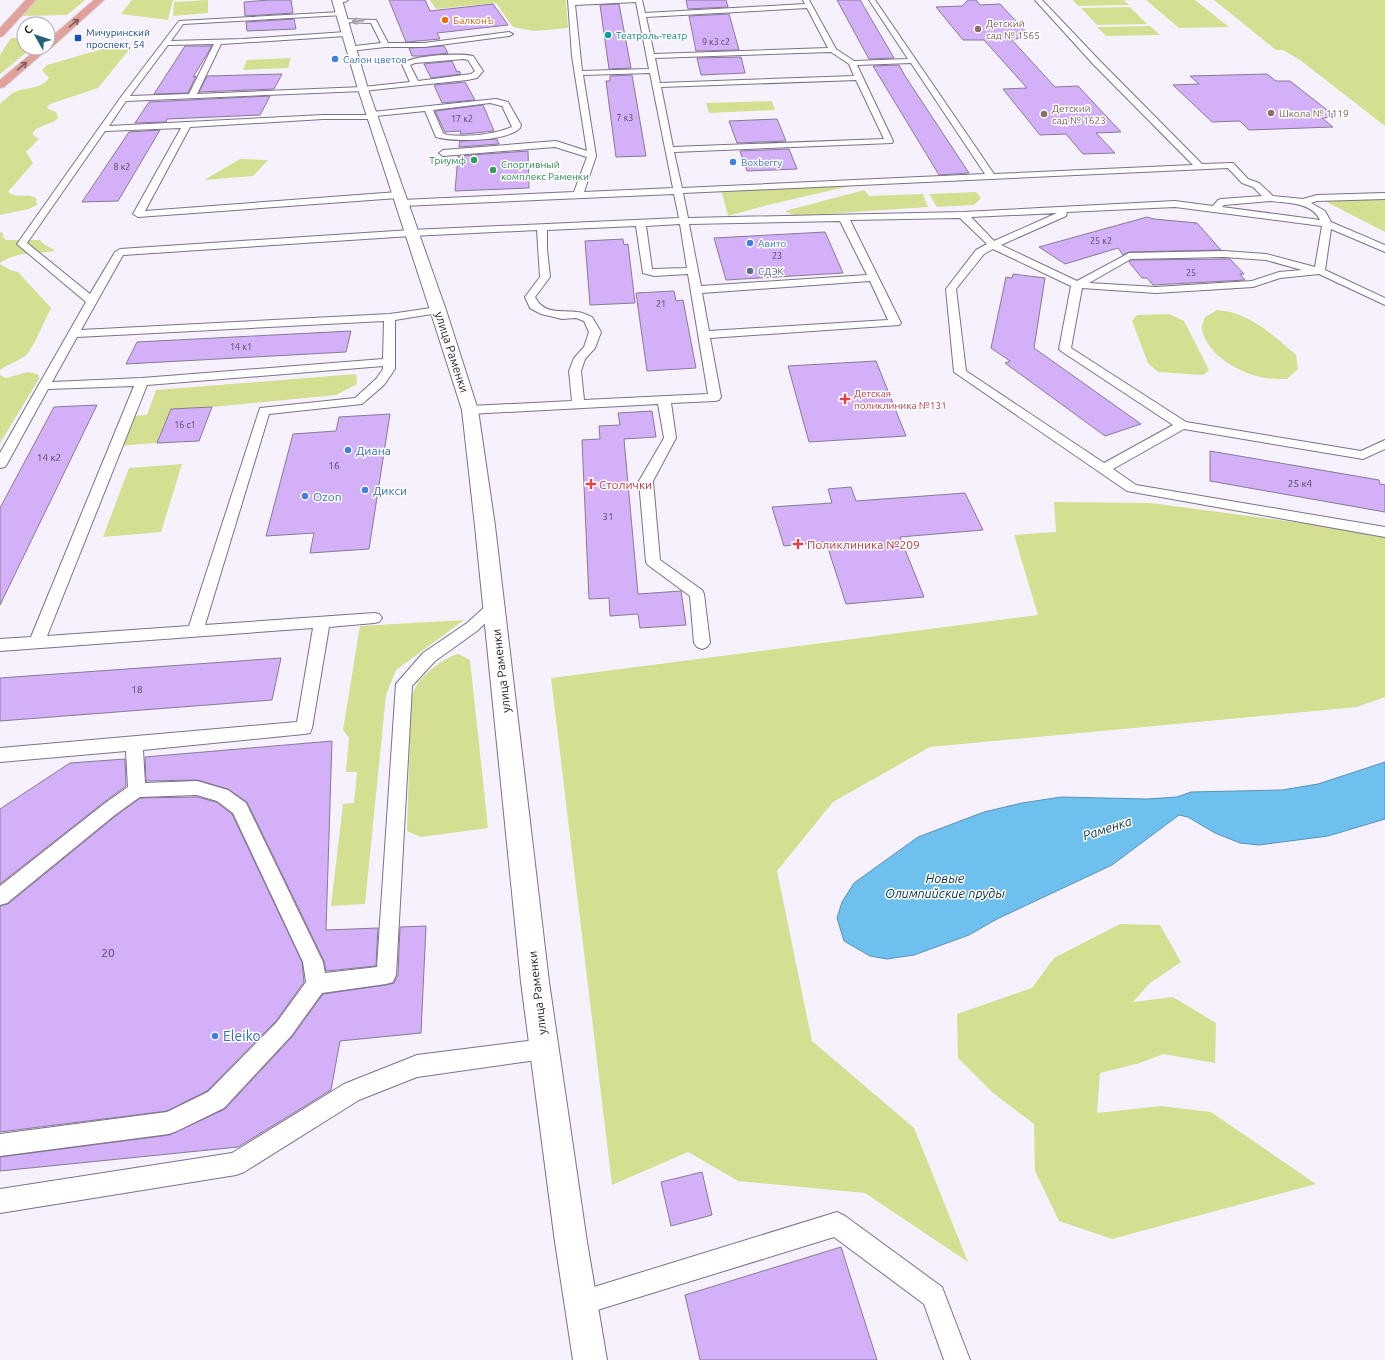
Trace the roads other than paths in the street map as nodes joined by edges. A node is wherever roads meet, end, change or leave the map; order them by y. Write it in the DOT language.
graph roads {
  1 [pos="31,0"];
  2 [pos="99,0"];
  3 [pos="340,0"];
  4 [pos="638,0"];
  5 [pos="872,0"];
  6 [pos="1038,0"];
  7 [pos="571,1"];
  8 [pos="808,3"];
  9 [pos="642,15"];
  10 [pos="342,18"];
  11 [pos="0,34"];
  12 [pos="346,34"];
  13 [pos="509,34"];
  14 [pos="56,38"];
  15 [pos="219,41"];
  16 [pos="165,43"];
  17 [pos="385,45"];
  18 [pos="350,49"];
  19 [pos="833,50"];
  20 [pos="34,56"];
  21 [pos="651,56"];
  22 [pos="914,61"];
  23 [pos="852,63"];
  24 [pos="654,71"];
  25 [pos="579,72"];
  26 [pos="859,78"];
  27 [pos="415,84"];
  28 [pos="0,85"];
  29 [pos="656,85"];
  30 [pos="363,89"];
  31 [pos="191,97"];
  32 [pos="124,99"];
  33 [pos="428,108"];
  34 [pos="372,116"];
  35 [pos="187,125"];
  36 [pos="103,129"];
  37 [pos="669,150"];
  38 [pos="443,153"];
  39 [pos="592,156"];
  40 [pos="1200,167"];
  41 [pos="991,176"];
  42 [pos="677,190"];
  43 [pos="578,195"];
  44 [pos="1385,196"];
  45 [pos="1270,198"];
  46 [pos="400,199"];
  47 [pos="1303,202"];
  48 [pos="1215,209"];
  49 [pos="1072,210"];
  50 [pos="963,215"];
  51 [pos="844,218"];
  52 [pos="684,221"];
  53 [pos="641,223"];
  54 [pos="1327,224"];
  55 [pos="542,227"];
  56 [pos="411,233"];
  57 [pos="993,245"];
  58 [pos="1385,249"];
  59 [pos="692,270"];
  60 [pos="1320,271"];
  61 [pos="873,278"];
  62 [pos="1077,285"];
  63 [pos="696,290"];
  64 [pos="92,301"];
  65 [pos="1385,302"];
  66 [pos="438,310"];
  67 [pos="390,317"];
  68 [pos="73,334"];
  69 [pos="704,335"];
  70 [pos="389,362"];
  71 [pos="142,382"];
  72 [pos="44,386"];
  73 [pos="664,400"];
  74 [pos="578,404"];
  75 [pos="470,410"];
  76 [pos="1182,425"];
  77 [pos="1385,444"];
  78 [pos="0,464"];
  79 [pos="1104,469"];
  80 [pos="1385,532"];
  81 [pos="493,608"];
  82 [pos="374,618"];
  83 [pos="322,622"];
  84 [pos="195,631"];
  85 [pos="36,643"];
  86 [pos="702,643"];
  87 [pos="0,645"];
  88 [pos="134,744"];
  89 [pos="0,755"];
  90 [pos="137,790"];
  91 [pos="0,897"];
  92 [pos="316,984"];
  93 [pos="544,1049"];
  94 [pos="0,1145"];
  95 [pos="0,1201"];
  96 [pos="581,1303"];
  97 [pos="590,1360"];
  98 [pos="957,1360"];
  1 -- 11 [label="main road"];
  14 -- 2 [label="main road, one-way"];
  3 -- 10 [label="street, улица Раменки"];
  4 -- 7 [label="lane"];
  4 -- 9 [label="lane"];
  5 -- 22 [label="lane"];
  6 -- 40 [label="lane"];
  7 -- 25 [label="lane"];
  8 -- 9 [label="lane"];
  8 -- 19 [label="lane"];
  9 -- 21 [label="lane"];
  10 -- 12 [label="street, улица Раменки"];
  10 -- 16 [label="lane"];
  17 -- 10 [label="lane, one-way"];
  12 -- 15 [label="lane"];
  12 -- 18 [label="street, улица Раменки"];
  13 -- 17 [label="lane"];
  15 -- 16 [label="lane"];
  15 -- 31 [label="lane"];
  16 -- 32 [label="lane"];
  17 -- 18 [label="lane"];
  18 -- 30 [label="street, улица Раменки"];
  19 -- 21 [label="lane"];
  19 -- 23 [label="lane"];
  28 -- 20 [label="main road, one-way"];
  21 -- 24 [label="lane"];
  22 -- 23 [label="lane"];
  22 -- 41 [label="lane"];
  23 -- 26 [label="lane"];
  24 -- 25 [label="lane"];
  24 -- 29 [label="lane"];
  25 -- 39 [label="lane"];
  26 -- 29 [label="lane"];
  26 -- 37 [label="lane"];
  27 -- 27 [label="lane"];
  27 -- 30 [label="lane"];
  29 -- 37 [label="lane"];
  30 -- 31 [label="lane"];
  30 -- 34 [label="street, улица Раменки"];
  31 -- 32 [label="lane"];
  32 -- 36 [label="lane"];
  33 -- 33 [label="lane"];
  33 -- 34 [label="lane"];
  34 -- 35 [label="lane"];
  34 -- 46 [label="street, улица Раменки"];
  35 -- 36 [label="lane"];
  35 -- 46 [label="lane"];
  36 -- 64 [label="lane"];
  37 -- 42 [label="lane"];
  38 -- 39 [label="lane"];
  39 -- 43 [label="lane"];
  40 -- 41 [label="lane"];
  40 -- 45 [label="lane"];
  41 -- 42 [label="lane"];
  42 -- 43 [label="lane"];
  42 -- 52 [label="lane"];
  43 -- 46 [label="lane"];
  44 -- 47 [label="lane"];
  45 -- 47 [label="lane"];
  45 -- 48 [label="lane"];
  46 -- 56 [label="street, улица Раменки"];
  47 -- 54 [label="lane"];
  48 -- 49 [label="lane"];
  48 -- 54 [label="lane"];
  49 -- 50 [label="lane"];
  49 -- 57 [label="lane"];
  50 -- 51 [label="lane"];
  50 -- 57 [label="lane"];
  51 -- 52 [label="lane"];
  51 -- 61 [label="lane"];
  52 -- 53 [label="lane"];
  52 -- 59 [label="lane"];
  53 -- 55 [label="lane"];
  53 -- 59 [label="lane"];
  54 -- 58 [label="lane"];
  54 -- 60 [label="lane"];
  55 -- 56 [label="lane"];
  55 -- 74 [label="lane"];
  56 -- 64 [label="lane"];
  56 -- 66 [label="street, улица Раменки"];
  57 -- 62 [label="lane"];
  57 -- 79 [label="lane"];
  59 -- 63 [label="lane"];
  60 -- 62 [label="lane"];
  60 -- 62 [label="lane"];
  60 -- 65 [label="lane"];
  61 -- 63 [label="lane"];
  61 -- 69 [label="lane"];
  62 -- 76 [label="lane"];
  63 -- 69 [label="lane"];
  64 -- 68 [label="lane"];
  66 -- 67 [label="lane"];
  66 -- 75 [label="street, улица Раменки"];
  67 -- 68 [label="lane"];
  67 -- 70 [label="lane"];
  68 -- 72 [label="lane"];
  69 -- 73 [label="lane"];
  70 -- 71 [label="lane"];
  70 -- 84 [label="lane"];
  71 -- 72 [label="lane"];
  71 -- 85 [label="lane"];
  72 -- 78 [label="lane"];
  73 -- 74 [label="lane"];
  73 -- 86 [label="lane"];
  74 -- 75 [label="lane"];
  75 -- 81 [label="street, улица Раменки"];
  76 -- 77 [label="lane"];
  76 -- 79 [label="lane"];
  79 -- 80 [label="lane"];
  81 -- 92 [label="lane"];
  81 -- 93 [label="street, улица Раменки"];
  82 -- 83 [label="lane"];
  83 -- 84 [label="lane"];
  83 -- 88 [label="lane"];
  84 -- 85 [label="lane"];
  85 -- 87 [label="lane"];
  88 -- 89 [label="lane"];
  88 -- 90 [label="lane"];
  90 -- 91 [label="lane"];
  90 -- 92 [label="lane"];
  92 -- 94 [label="lane"];
  93 -- 95 [label="lane"];
  93 -- 96 [label="street, улица Раменки"];
  96 -- 97 [label="street, улица Раменки"];
  96 -- 98 [label="lane"];
}
